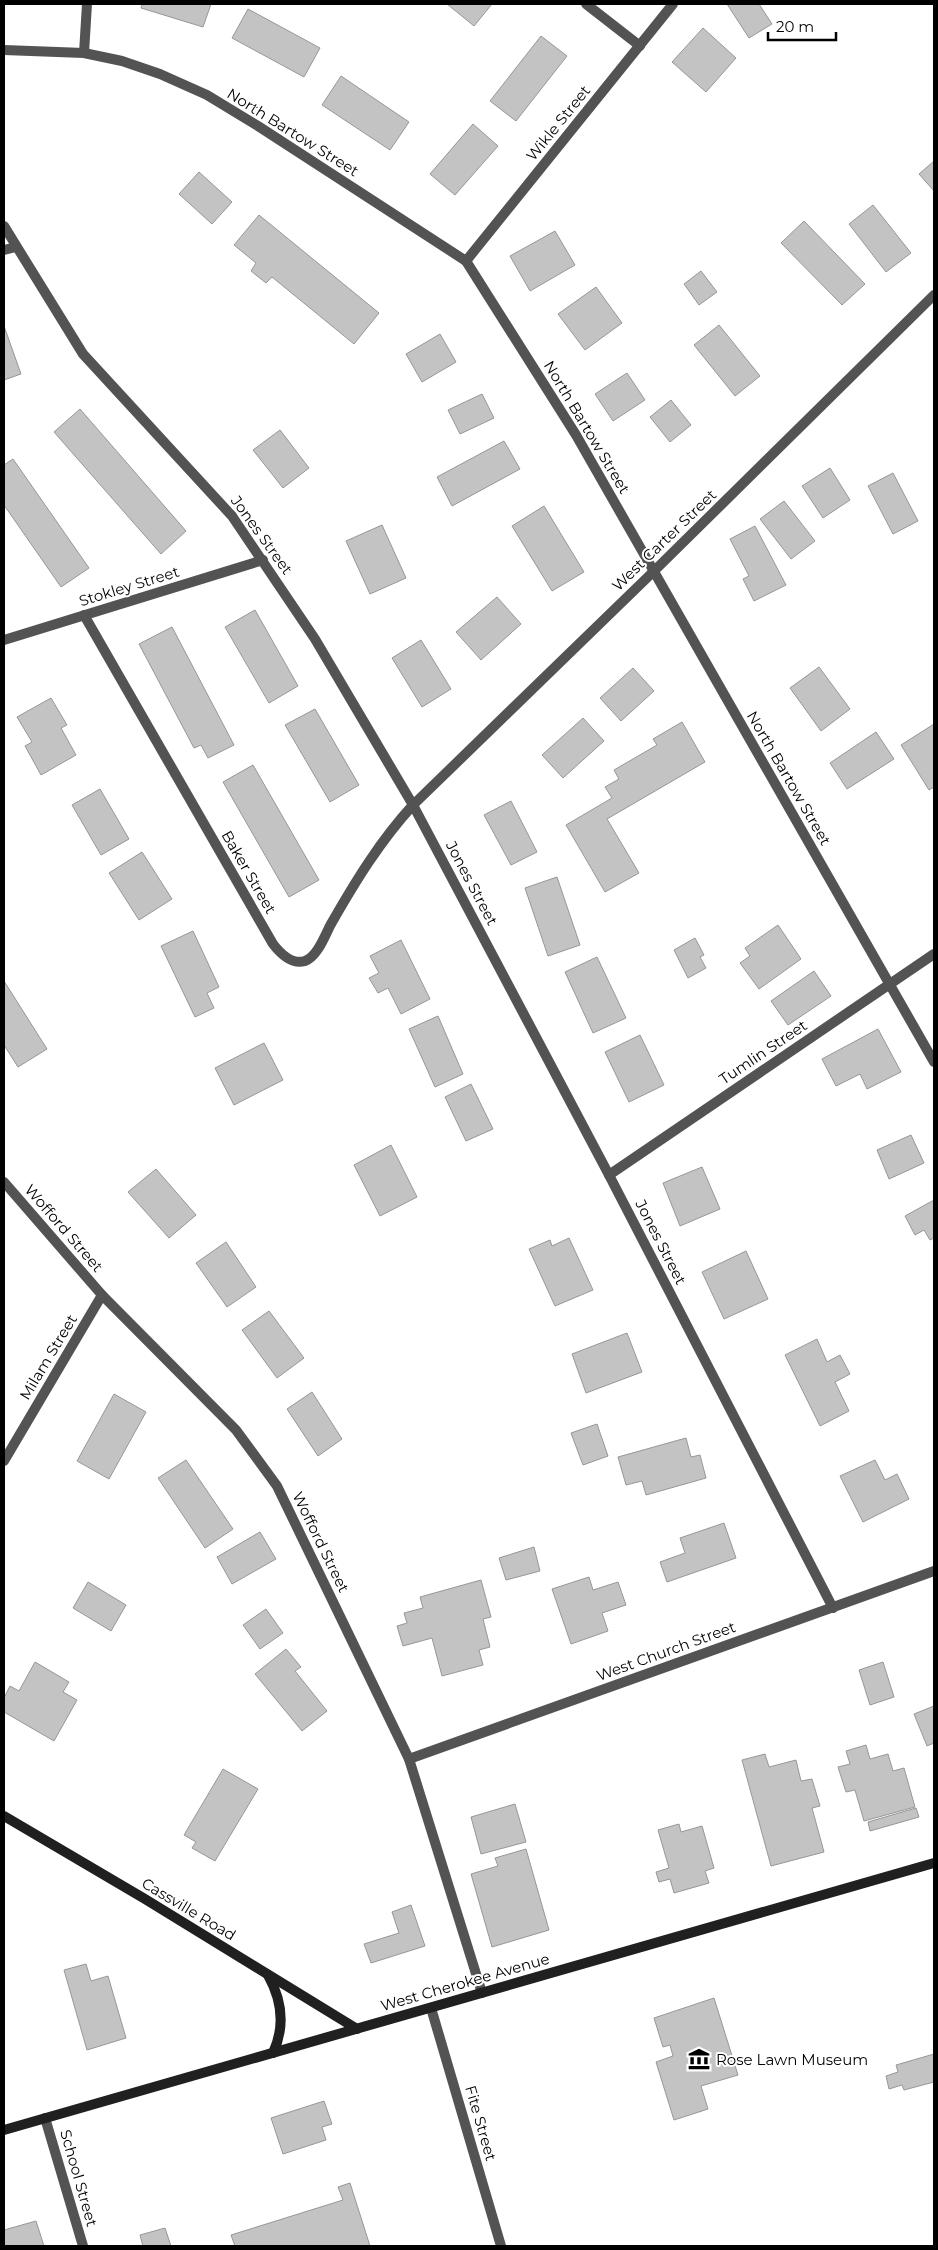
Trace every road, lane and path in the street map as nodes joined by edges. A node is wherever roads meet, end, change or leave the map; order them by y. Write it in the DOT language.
graph roads {
  1 [pos="87,4"];
  2 [pos="586,4"];
  3 [pos="673,4"];
  4 [pos="640,46"];
  5 [pos="4,50"];
  6 [pos="84,53"];
  7 [pos="4,226"];
  8 [pos="16,246"];
  9 [pos="4,250"];
  10 [pos="466,261"];
  11 [pos="934,295"];
  12 [pos="263,560"];
  13 [pos="653,572"];
  14 [pos="84,615"];
  15 [pos="4,640"];
  16 [pos="413,805"];
  17 [pos="934,954"];
  18 [pos="889,985"];
  19 [pos="934,1062"];
  20 [pos="609,1175"];
  21 [pos="4,1182"];
  22 [pos="102,1295"];
  23 [pos="4,1461"];
  24 [pos="934,1571"];
  25 [pos="833,1608"];
  26 [pos="408,1758"];
  27 [pos="4,1816"];
  28 [pos="934,1863"];
  29 [pos="267,1975"];
  30 [pos="482,1993"];
  31 [pos="431,2008"];
  32 [pos="357,2029"];
  33 [pos="273,2053"];
  34 [pos="45,2118"];
  35 [pos="4,2130"];
  36 [pos="83,2246"];
  37 [pos="501,2246"];
  1 -- 6 [label="street"];
  2 -- 4 [label="street"];
  3 -- 4 [label="street, Wikle Street"];
  4 -- 10 [label="street, Wikle Street"];
  5 -- 6 [label="street, North Bartow Street"];
  6 -- 10 [label="street, North Bartow Street"];
  7 -- 8 [label="street, Jones Street"];
  8 -- 9 [label="street"];
  8 -- 12 [label="street, Jones Street"];
  10 -- 13 [label="street, North Bartow Street"];
  11 -- 13 [label="street, West Carter Street"];
  12 -- 14 [label="street, Stokley Street"];
  12 -- 16 [label="street, Jones Street"];
  13 -- 16 [label="street, West Carter Street"];
  13 -- 18 [label="street, North Bartow Street"];
  14 -- 15 [label="street, Stokley Street"];
  14 -- 16 [label="street, Baker Street"];
  16 -- 20 [label="street, Jones Street"];
  17 -- 18 [label="street, Tumlin Street"];
  18 -- 19 [label="street, North Bartow Street"];
  18 -- 20 [label="street, Tumlin Street"];
  20 -- 25 [label="street, Jones Street"];
  21 -- 22 [label="street, Wofford Street"];
  22 -- 23 [label="street, Milam Street"];
  22 -- 26 [label="street, Wofford Street"];
  24 -- 25 [label="street, West Church Street"];
  25 -- 26 [label="street, West Church Street"];
  26 -- 30 [label="street, Wofford Street"];
  27 -- 29 [label="main road, Cassville Road"];
  28 -- 30 [label="main road, West Cherokee Avenue"];
  29 -- 32 [label="main road, Cassville Road"];
  29 -- 33 [label="main road"];
  30 -- 31 [label="main road, West Cherokee Avenue"];
  31 -- 32 [label="main road, West Cherokee Avenue"];
  31 -- 37 [label="street, Fite Street"];
  32 -- 33 [label="main road, West Cherokee Avenue"];
  33 -- 34 [label="main road, West Cherokee Avenue"];
  34 -- 35 [label="main road, West Cherokee Avenue"];
  34 -- 36 [label="street, School Street"];
}
